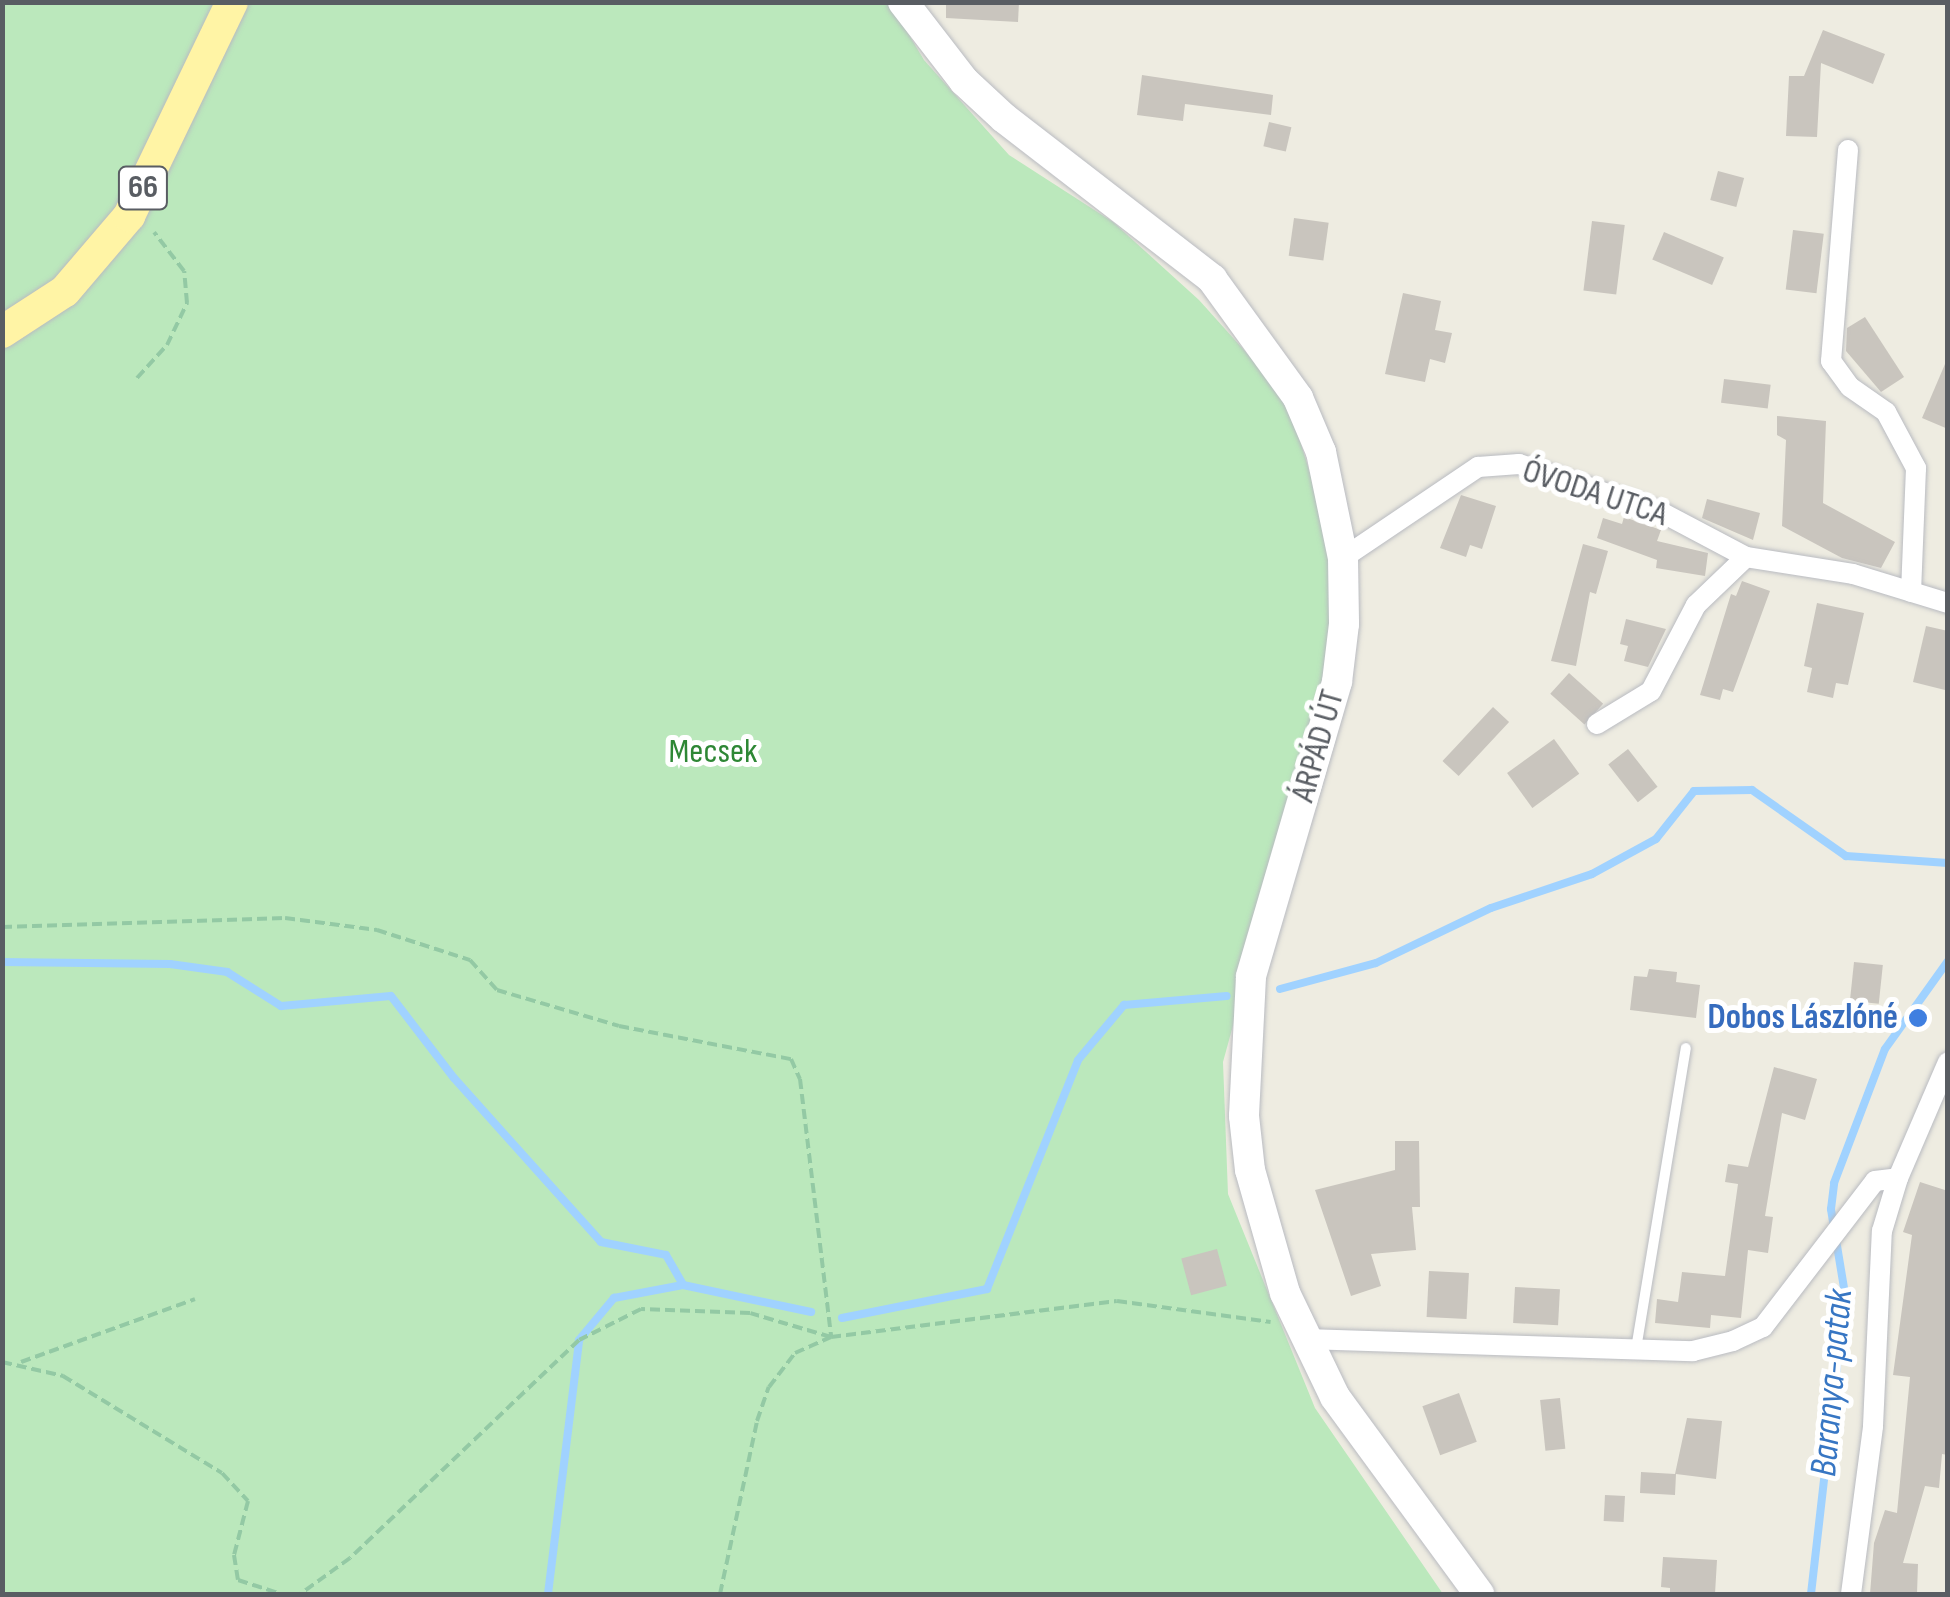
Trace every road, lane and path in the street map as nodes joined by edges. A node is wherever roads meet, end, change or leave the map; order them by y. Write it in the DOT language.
graph roads {
  1 [pos="232,2"];
  2 [pos="903,2"];
  3 [pos="1848,150"];
  4 [pos="129,216"];
  5 [pos="2,332"];
  6 [pos="137,378"];
  7 [pos="1746,557"];
  8 [pos="1343,558"];
  9 [pos="1911,592"];
  10 [pos="1948,602"];
  11 [pos="1597,724"];
  12 [pos="2,927"];
  13 [pos="1686,1048"];
  14 [pos="1948,1062"];
  15 [pos="1898,1178"];
  16 [pos="195,1299"];
  17 [pos="1300,1328"];
  18 [pos="831,1336"];
  19 [pos="1636,1349"];
  20 [pos="2,1362"];
  21 [pos="21,1362"];
  22 [pos="281,1594"];
  23 [pos="300,1594"];
  24 [pos="720,1594"];
  25 [pos="1479,1594"];
  26 [pos="1851,1594"];
  1 -- 4 [label="main road, 66"];
  2 -- 8 [label="main road, ÁRPÁD ÚT"];
  3 -- 9 [label="street"];
  4 -- 5 [label="main road, 66"];
  4 -- 6 [label="path"];
  7 -- 8 [label="street, ÓVODA UTCA"];
  7 -- 9 [label="street, ÓVODA UTCA"];
  7 -- 11 [label="street"];
  8 -- 17 [label="main road, ÁRPÁD ÚT"];
  9 -- 10 [label="street, ÓVODA UTCA"];
  12 -- 18 [label="path"];
  13 -- 19 [label="lane"];
  14 -- 15 [label="street"];
  15 -- 19 [label="street"];
  15 -- 26 [label="street"];
  16 -- 21 [label="path"];
  17 -- 18 [label="path"];
  17 -- 19 [label="street"];
  17 -- 25 [label="main road, ÁRPÁD ÚT"];
  18 -- 23 [label="path"];
  18 -- 24 [label="path"];
  20 -- 21 [label="path"];
  21 -- 22 [label="path"];
}
